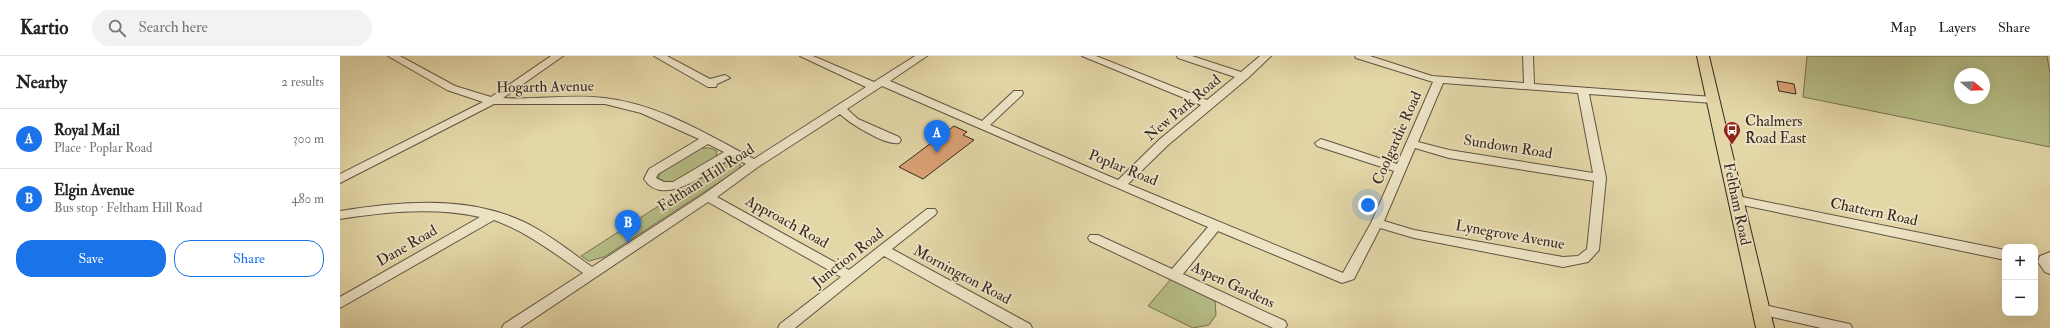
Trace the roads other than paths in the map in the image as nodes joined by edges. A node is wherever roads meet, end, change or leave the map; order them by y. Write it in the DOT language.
graph roads {
  1 [pos="558,56"];
  2 [pos="659,56"];
  3 [pos="805,56"];
  4 [pos="922,56"];
  5 [pos="1087,56"];
  6 [pos="1182,56"];
  7 [pos="1266,56"];
  8 [pos="1360,56"];
  9 [pos="1528,56"];
  10 [pos="1703,56"];
  11 [pos="399,57"];
  12 [pos="1244,76"];
  13 [pos="725,78"];
  14 [pos="1440,79"];
  15 [pos="879,84"];
  16 [pos="1529,85"];
  17 [pos="1583,89"];
  18 [pos="1018,93"];
  19 [pos="1713,100"];
  20 [pos="492,101"];
  21 [pos="1209,105"];
  22 [pos="841,109"];
  23 [pos="983,126"];
  24 [pos="707,139"];
  25 [pos="895,140"];
  26 [pos="1321,143"];
  27 [pos="1413,144"];
  28 [pos="731,152"];
  29 [pos="754,164"];
  30 [pos="1401,169"];
  31 [pos="340,173"];
  32 [pos="1600,178"];
  33 [pos="340,179"];
  34 [pos="1121,184"];
  35 [pos="708,197"];
  36 [pos="1737,200"];
  37 [pos="931,212"];
  38 [pos="340,215"];
  39 [pos="490,217"];
  40 [pos="1377,223"];
  41 [pos="1216,225"];
  42 [pos="1094,238"];
  43 [pos="883,250"];
  44 [pos="2002,254"];
  45 [pos="592,273"];
  46 [pos="1350,274"];
  47 [pos="1174,275"];
  48 [pos="850,276"];
  49 [pos="340,304"];
  50 [pos="1760,309"];
  51 [pos="1280,325"];
  52 [pos="509,328"];
  53 [pos="785,328"];
  54 [pos="1025,328"];
  55 [pos="1765,328"];
  56 [pos="1846,328"];
  1 -- 20 [label="street"];
  2 -- 13 [label="street"];
  3 -- 15 [label="street, Poplar Road"];
  4 -- 15 [label="street, Feltham Hill Road"];
  5 -- 21 [label="street"];
  6 -- 12 [label="street"];
  7 -- 12 [label="street, New Park Road"];
  8 -- 14 [label="street"];
  9 -- 16 [label="street"];
  10 -- 19 [label="main road, Feltham Road"];
  11 -- 20 [label="street"];
  12 -- 21 [label="street, New Park Road"];
  14 -- 16 [label="street"];
  14 -- 27 [label="street, Coolgardie Road"];
  15 -- 22 [label="street, Feltham Hill Road"];
  15 -- 23 [label="street, Poplar Road"];
  16 -- 17 [label="street"];
  17 -- 19 [label="street"];
  17 -- 32 [label="street, Lynegrove Avenue"];
  18 -- 23 [label="street"];
  19 -- 36 [label="main road, Feltham Road"];
  20 -- 24 [label="street, Hogarth Avenue"];
  20 -- 33 [label="street, Hogarth Avenue"];
  21 -- 34 [label="street, New Park Road"];
  22 -- 25 [label="street"];
  22 -- 29 [label="street, Feltham Hill Road"];
  23 -- 34 [label="street, Poplar Road"];
  24 -- 28 [label="street, Hogarth Avenue"];
  24 -- 28 [label="street"];
  26 -- 30 [label="street"];
  27 -- 30 [label="street, Coolgardie Road"];
  27 -- 32 [label="street, Sundown Road"];
  28 -- 29 [label="street, Hogarth Avenue"];
  29 -- 35 [label="street, Feltham Hill Road"];
  30 -- 40 [label="street, Coolgardie Road"];
  31 -- 33 [label="street"];
  32 -- 40 [label="street, Lynegrove Avenue"];
  34 -- 41 [label="street, Poplar Road"];
  35 -- 45 [label="street, Feltham Hill Road"];
  35 -- 48 [label="street, Approach Road"];
  36 -- 44 [label="street, Chattern Road"];
  36 -- 50 [label="main road, Feltham Road"];
  37 -- 43 [label="street, Junction Road"];
  38 -- 39 [label="street"];
  39 -- 45 [label="street"];
  39 -- 49 [label="street, Dane Road"];
  40 -- 46 [label="street, Coolgardie Road"];
  41 -- 46 [label="street, Poplar Road"];
  41 -- 47 [label="street, Aspen Gardens"];
  42 -- 47 [label="street, Aspen Gardens"];
  43 -- 48 [label="street, Junction Road"];
  43 -- 54 [label="street, Mornington Road"];
  45 -- 52 [label="street, Feltham Hill Road"];
  47 -- 51 [label="street, Aspen Gardens"];
  48 -- 53 [label="street, Junction Road"];
  50 -- 55 [label="main road, Feltham Road"];
  50 -- 56 [label="street"];
}
